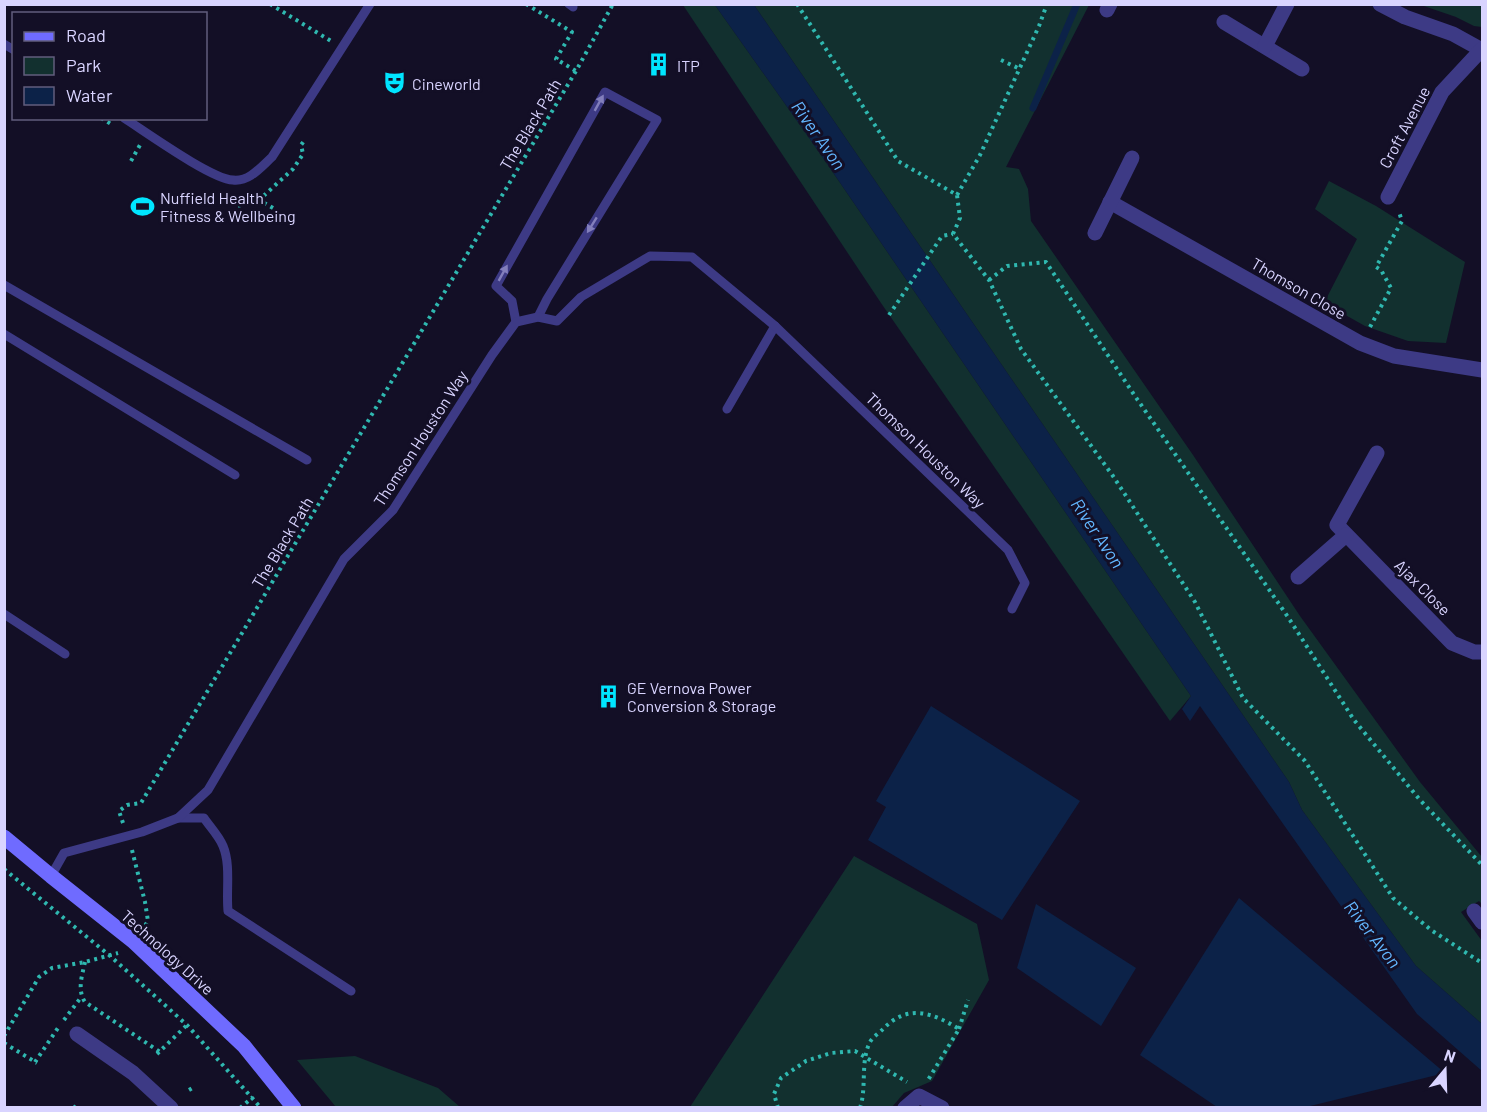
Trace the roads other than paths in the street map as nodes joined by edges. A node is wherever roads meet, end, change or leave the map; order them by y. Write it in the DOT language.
graph roads {
  1 [pos="370,4"];
  2 [pos="1287,4"];
  3 [pos="1380,4"];
  4 [pos="1224,22"];
  5 [pos="1265,46"];
  6 [pos="1482,49"];
  7 [pos="1302,69"];
  8 [pos="127,120"];
  9 [pos="1132,158"];
  10 [pos="1388,197"];
  11 [pos="1110,202"];
  12 [pos="1095,233"];
  13 [pos="4,285"];
  14 [pos="538,317"];
  15 [pos="516,322"];
  16 [pos="775,326"];
  17 [pos="4,334"];
  18 [pos="1482,370"];
  19 [pos="727,410"];
  20 [pos="1377,453"];
  21 [pos="307,460"];
  22 [pos="235,475"];
  23 [pos="1346,535"];
  24 [pos="1298,577"];
  25 [pos="1012,609"];
  26 [pos="4,614"];
  27 [pos="1482,652"];
  28 [pos="65,654"];
  29 [pos="178,818"];
  30 [pos="4,837"];
  31 [pos="51,876"];
  32 [pos="351,991"];
  33 [pos="77,1034"];
  34 [pos="171,1107"];
  35 [pos="294,1107"];
  36 [pos="905,1107"];
  37 [pos="942,1107"];
  1 -- 8 [label="lane"];
  2 -- 5 [label="street"];
  3 -- 6 [label="street, Croft Avenue"];
  4 -- 5 [label="street"];
  5 -- 7 [label="street"];
  6 -- 10 [label="street, Croft Avenue"];
  9 -- 11 [label="street"];
  11 -- 12 [label="street"];
  11 -- 18 [label="street, Thomson Close"];
  13 -- 21 [label="lane"];
  14 -- 15 [label="lane, Thomson Houston Way"];
  15 -- 14 [label="lane, one-way"];
  14 -- 16 [label="lane, Thomson Houston Way"];
  15 -- 29 [label="lane, Thomson Houston Way"];
  16 -- 19 [label="lane"];
  16 -- 25 [label="lane, Thomson Houston Way"];
  17 -- 22 [label="lane"];
  20 -- 23 [label="street"];
  23 -- 24 [label="street"];
  23 -- 27 [label="street, Ajax Close"];
  26 -- 28 [label="lane"];
  29 -- 31 [label="lane, Thomson Houston Way"];
  29 -- 32 [label="lane"];
  30 -- 31 [label="street, Technology Drive"];
  31 -- 35 [label="street, Technology Drive"];
  33 -- 34 [label="street"];
  36 -- 37 [label="street"];
}
